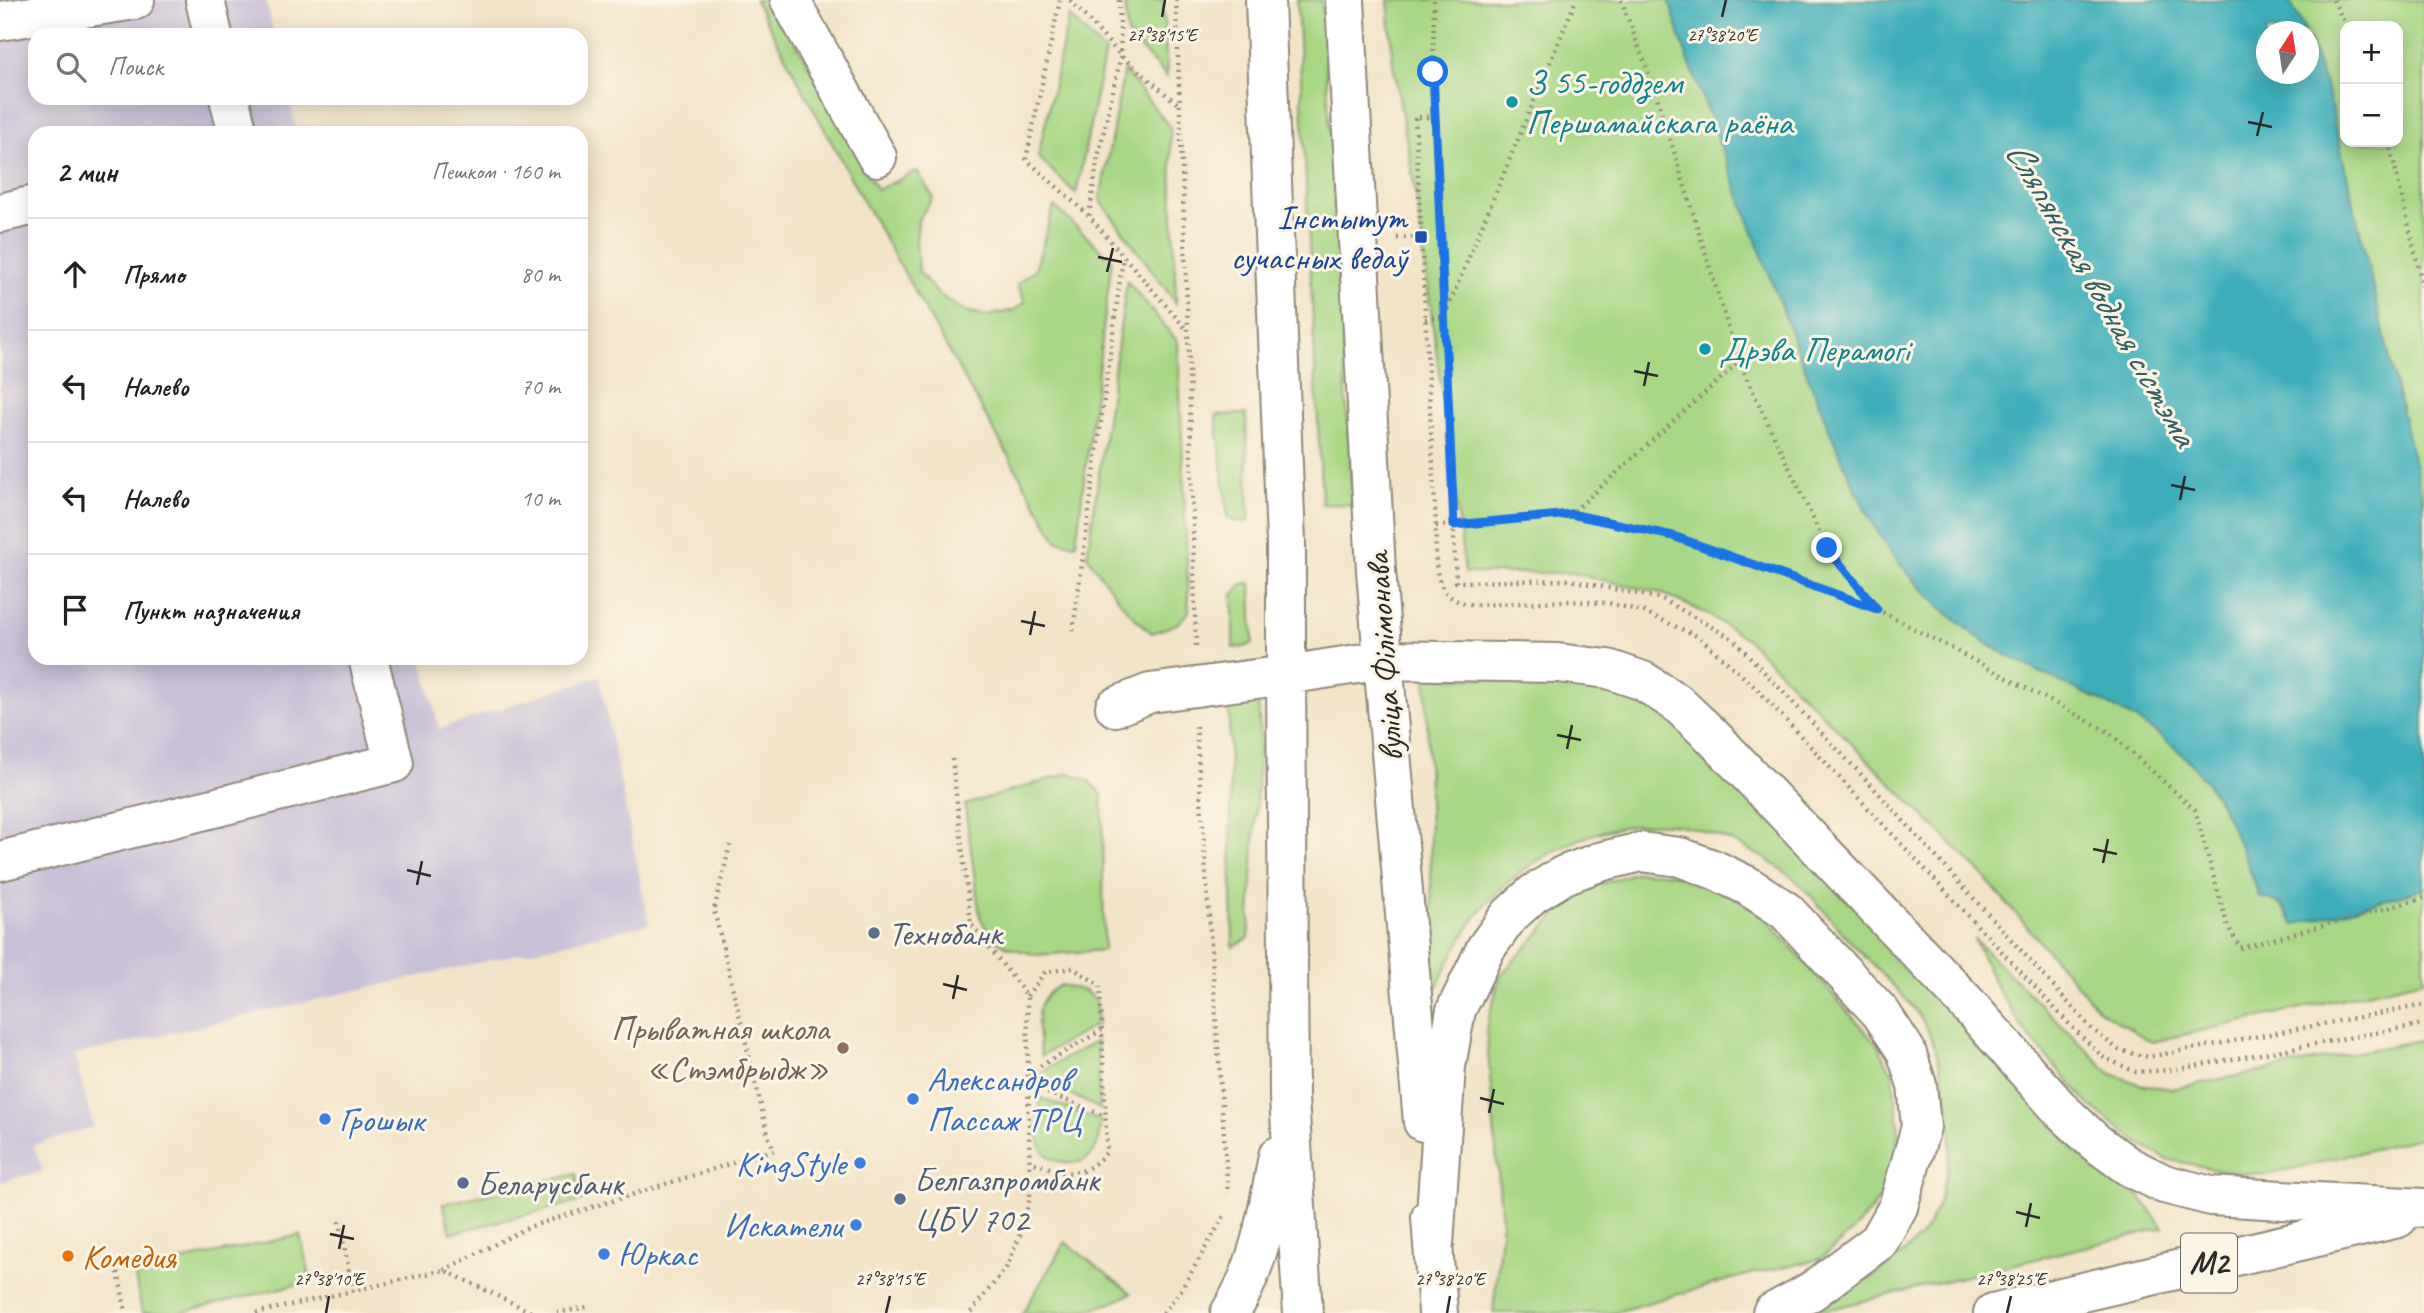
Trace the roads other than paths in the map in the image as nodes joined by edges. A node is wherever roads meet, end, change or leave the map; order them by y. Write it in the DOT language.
graph roads {
  1 [pos="135,0"];
  2 [pos="205,0"];
  3 [pos="790,0"];
  4 [pos="1265,0"];
  5 [pos="1345,0"];
  6 [pos="0,21"];
  7 [pos="211,28"];
  8 [pos="231,105"];
  9 [pos="236,126"];
  10 [pos="877,157"];
  11 [pos="1383,660"];
  12 [pos="370,665"];
  13 [pos="1286,676"];
  14 [pos="1115,707"];
  15 [pos="0,861"];
  16 [pos="1289,1099"];
  17 [pos="2424,1210"];
  18 [pos="1434,1244"];
  19 [pos="1230,1313"];
  20 [pos="1303,1313"];
  21 [pos="1438,1313"];
  22 [pos="1772,1313"];
  23 [pos="1993,1313"];
  1 -- 6 [label="main road"];
  2 -- 7 [label="main road"];
  3 -- 10 [label="main road"];
  4 -- 13 [label="main road"];
  5 -- 11 [label="main road, вуліца Філімонава"];
  8 -- 9 [label="main road"];
  11 -- 13 [label="main road"];
  11 -- 17 [label="main road"];
  11 -- 18 [label="main road, вуліца Філімонава"];
  12 -- 15 [label="main road"];
  13 -- 14 [label="main road"];
  13 -- 16 [label="main road"];
  16 -- 19 [label="main road"];
  16 -- 20 [label="main road"];
  17 -- 23 [label="main road, М2"];
  18 -- 21 [label="main road, вуліца Філімонава"];
  18 -- 22 [label="main road"];
}
